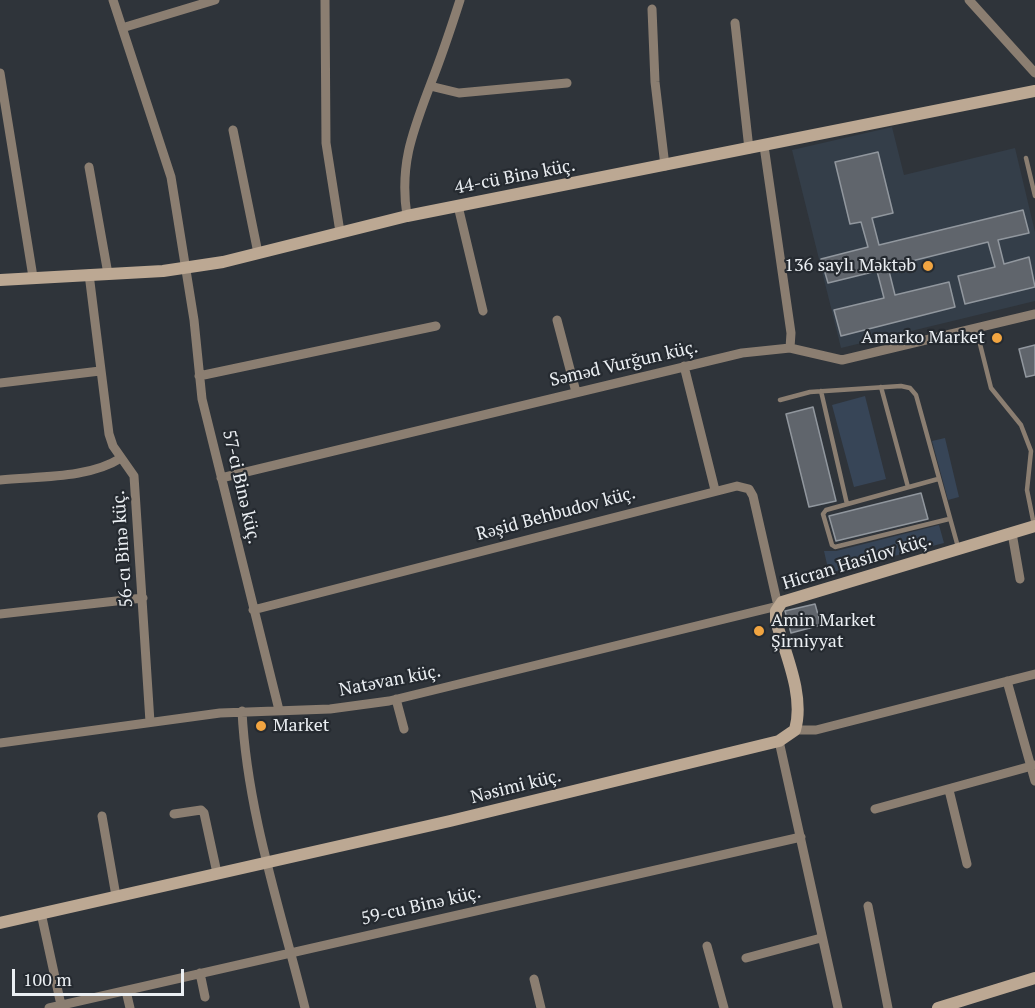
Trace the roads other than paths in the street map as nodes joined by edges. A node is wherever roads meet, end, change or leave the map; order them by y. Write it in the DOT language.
graph roads {
  1 [pos="113,0"];
  2 [pos="215,0"];
  3 [pos="325,0"];
  4 [pos="460,0"];
  5 [pos="969,0"];
  6 [pos="652,9"];
  7 [pos="735,23"];
  8 [pos="122,28"];
  9 [pos="0,73"];
  10 [pos="1035,74"];
  11 [pos="567,83"];
  12 [pos="430,86"];
  13 [pos="1035,91"];
  14 [pos="2,101"];
  15 [pos="233,130"];
  16 [pos="764,146"];
  17 [pos="749,149"];
  18 [pos="1026,158"];
  19 [pos="665,166"];
  20 [pos="89,167"];
  21 [pos="1035,196"];
  22 [pos="458,206"];
  23 [pos="407,216"];
  24 [pos="340,232"];
  25 [pos="258,253"];
  26 [pos="186,269"];
  27 [pos="108,273"];
  28 [pos="88,274"];
  29 [pos="33,277"];
  30 [pos="0,280"];
  31 [pos="483,311"];
  32 [pos="1035,314"];
  33 [pos="557,320"];
  34 [pos="436,326"];
  35 [pos="976,328"];
  36 [pos="790,348"];
  37 [pos="684,366"];
  38 [pos="100,371"];
  39 [pos="199,376"];
  40 [pos="0,383"];
  41 [pos="880,387"];
  42 [pos="576,392"];
  43 [pos="821,392"];
  44 [pos="780,400"];
  45 [pos="121,458"];
  46 [pos="1033,461"];
  47 [pos="221,478"];
  48 [pos="938,479"];
  49 [pos="0,480"];
  50 [pos="908,488"];
  51 [pos="715,490"];
  52 [pos="847,504"];
  53 [pos="949,519"];
  54 [pos="1035,526"];
  55 [pos="1012,533"];
  56 [pos="959,550"];
  57 [pos="1020,579"];
  58 [pos="143,598"];
  59 [pos="778,606"];
  60 [pos="254,610"];
  61 [pos="0,614"];
  62 [pos="1035,674"];
  63 [pos="1007,681"];
  64 [pos="396,699"];
  65 [pos="279,710"];
  66 [pos="242,711"];
  67 [pos="150,722"];
  68 [pos="404,729"];
  69 [pos="795,730"];
  70 [pos="779,741"];
  71 [pos="0,743"];
  72 [pos="1033,765"];
  73 [pos="1035,781"];
  74 [pos="949,790"];
  75 [pos="875,809"];
  76 [pos="174,814"];
  77 [pos="102,816"];
  78 [pos="801,837"];
  79 [pos="268,862"];
  80 [pos="967,864"];
  81 [pos="217,873"];
  82 [pos="116,896"];
  83 [pos="868,906"];
  84 [pos="41,913"];
  85 [pos="0,923"];
  86 [pos="821,938"];
  87 [pos="707,946"];
  88 [pos="292,952"];
  89 [pos="746,958"];
  90 [pos="200,973"];
  91 [pos="1035,978"];
  92 [pos="534,979"];
  93 [pos="126,991"];
  94 [pos="205,997"];
  95 [pos="61,1005"];
  96 [pos="49,1008"];
  97 [pos="130,1008"];
  98 [pos="305,1008"];
  99 [pos="541,1008"];
  100 [pos="724,1008"];
  101 [pos="838,1008"];
  102 [pos="888,1008"];
  103 [pos="938,1008"];
  1 -- 8 [label="street, 57-ci Binə küç."];
  2 -- 8 [label="street"];
  3 -- 24 [label="street"];
  4 -- 12 [label="street"];
  5 -- 10 [label="street"];
  6 -- 19 [label="street"];
  7 -- 17 [label="street"];
  8 -- 26 [label="street, 57-ci Binə küç."];
  9 -- 14 [label="street"];
  11 -- 12 [label="street"];
  12 -- 23 [label="street"];
  13 -- 16 [label="street, 44-cü Binə küç."];
  14 -- 29 [label="street"];
  15 -- 25 [label="street"];
  16 -- 17 [label="street, 44-cü Binə küç."];
  16 -- 36 [label="street"];
  17 -- 19 [label="street, 44-cü Binə küç."];
  18 -- 21 [label="lane"];
  19 -- 22 [label="street, 44-cü Binə küç."];
  20 -- 27 [label="street"];
  22 -- 23 [label="street, 44-cü Binə küç."];
  22 -- 31 [label="street"];
  23 -- 24 [label="street, 44-cü Binə küç."];
  24 -- 25 [label="street, 44-cü Binə küç."];
  25 -- 26 [label="street, 44-cü Binə küç."];
  26 -- 27 [label="street, 44-cü Binə küç."];
  26 -- 39 [label="street, 57-ci Binə küç."];
  27 -- 28 [label="street, 44-cü Binə küç."];
  28 -- 29 [label="street, 44-cü Binə küç."];
  28 -- 38 [label="street, 56-cı Binə küç."];
  29 -- 30 [label="street, 44-cü Binə küç."];
  32 -- 35 [label="street, Səməd Vurğun küç."];
  33 -- 42 [label="street"];
  34 -- 39 [label="street"];
  35 -- 36 [label="street, Səməd Vurğun küç."];
  35 -- 46 [label="lane"];
  36 -- 37 [label="street, Səməd Vurğun küç."];
  37 -- 42 [label="street, Səməd Vurğun küç."];
  37 -- 51 [label="street"];
  38 -- 40 [label="street"];
  38 -- 45 [label="street, 56-cı Binə küç."];
  39 -- 47 [label="street, 57-ci Binə küç."];
  41 -- 43 [label="lane"];
  41 -- 48 [label="lane"];
  41 -- 50 [label="lane"];
  42 -- 47 [label="street, Səməd Vurğun küç."];
  43 -- 44 [label="lane"];
  43 -- 52 [label="lane"];
  45 -- 49 [label="street"];
  45 -- 58 [label="street, 56-cı Binə küç."];
  46 -- 54 [label="lane"];
  47 -- 60 [label="street, 57-ci Binə küç."];
  48 -- 50 [label="lane"];
  48 -- 53 [label="lane"];
  50 -- 52 [label="lane"];
  51 -- 59 [label="street, Rəşid Behbudov küç."];
  51 -- 60 [label="street, Rəşid Behbudov küç."];
  52 -- 53 [label="lane"];
  53 -- 56 [label="lane"];
  54 -- 55 [label="street, Hicran Hasilov küç."];
  55 -- 56 [label="street, Hicran Hasilov küç."];
  55 -- 57 [label="street"];
  56 -- 59 [label="street, Hicran Hasilov küç."];
  58 -- 61 [label="street"];
  58 -- 67 [label="street, 56-cı Binə küç."];
  59 -- 64 [label="street, Natəvan küç."];
  59 -- 69 [label="street, Hicran Hasilov küç."];
  60 -- 65 [label="street, 57-ci Binə küç."];
  62 -- 63 [label="street"];
  63 -- 69 [label="street"];
  63 -- 72 [label="street"];
  64 -- 65 [label="street, Natəvan küç."];
  64 -- 68 [label="street"];
  65 -- 66 [label="street, Natəvan küç."];
  66 -- 67 [label="street, Natəvan küç."];
  66 -- 79 [label="street"];
  67 -- 71 [label="street, Natəvan küç."];
  69 -- 70 [label="street, Nəsimi küç."];
  70 -- 78 [label="street"];
  70 -- 79 [label="street, Nəsimi küç."];
  72 -- 73 [label="street"];
  72 -- 74 [label="street"];
  74 -- 75 [label="street"];
  74 -- 80 [label="street"];
  76 -- 81 [label="street"];
  77 -- 82 [label="street"];
  78 -- 86 [label="street"];
  78 -- 88 [label="street, 59-cu Binə küç."];
  79 -- 81 [label="street, Nəsimi küç."];
  79 -- 88 [label="street"];
  81 -- 82 [label="street, Nəsimi küç."];
  82 -- 84 [label="street, Nəsimi küç."];
  83 -- 102 [label="street"];
  84 -- 85 [label="street, Nəsimi küç."];
  84 -- 95 [label="street"];
  86 -- 89 [label="street"];
  86 -- 101 [label="street"];
  87 -- 100 [label="street"];
  88 -- 90 [label="street, 59-cu Binə küç."];
  88 -- 98 [label="street"];
  90 -- 93 [label="street, 59-cu Binə küç."];
  90 -- 94 [label="street"];
  91 -- 103 [label="street"];
  92 -- 99 [label="street"];
  93 -- 95 [label="street, 59-cu Binə küç."];
  93 -- 97 [label="street"];
  95 -- 96 [label="street, 59-cu Binə küç."];
}
